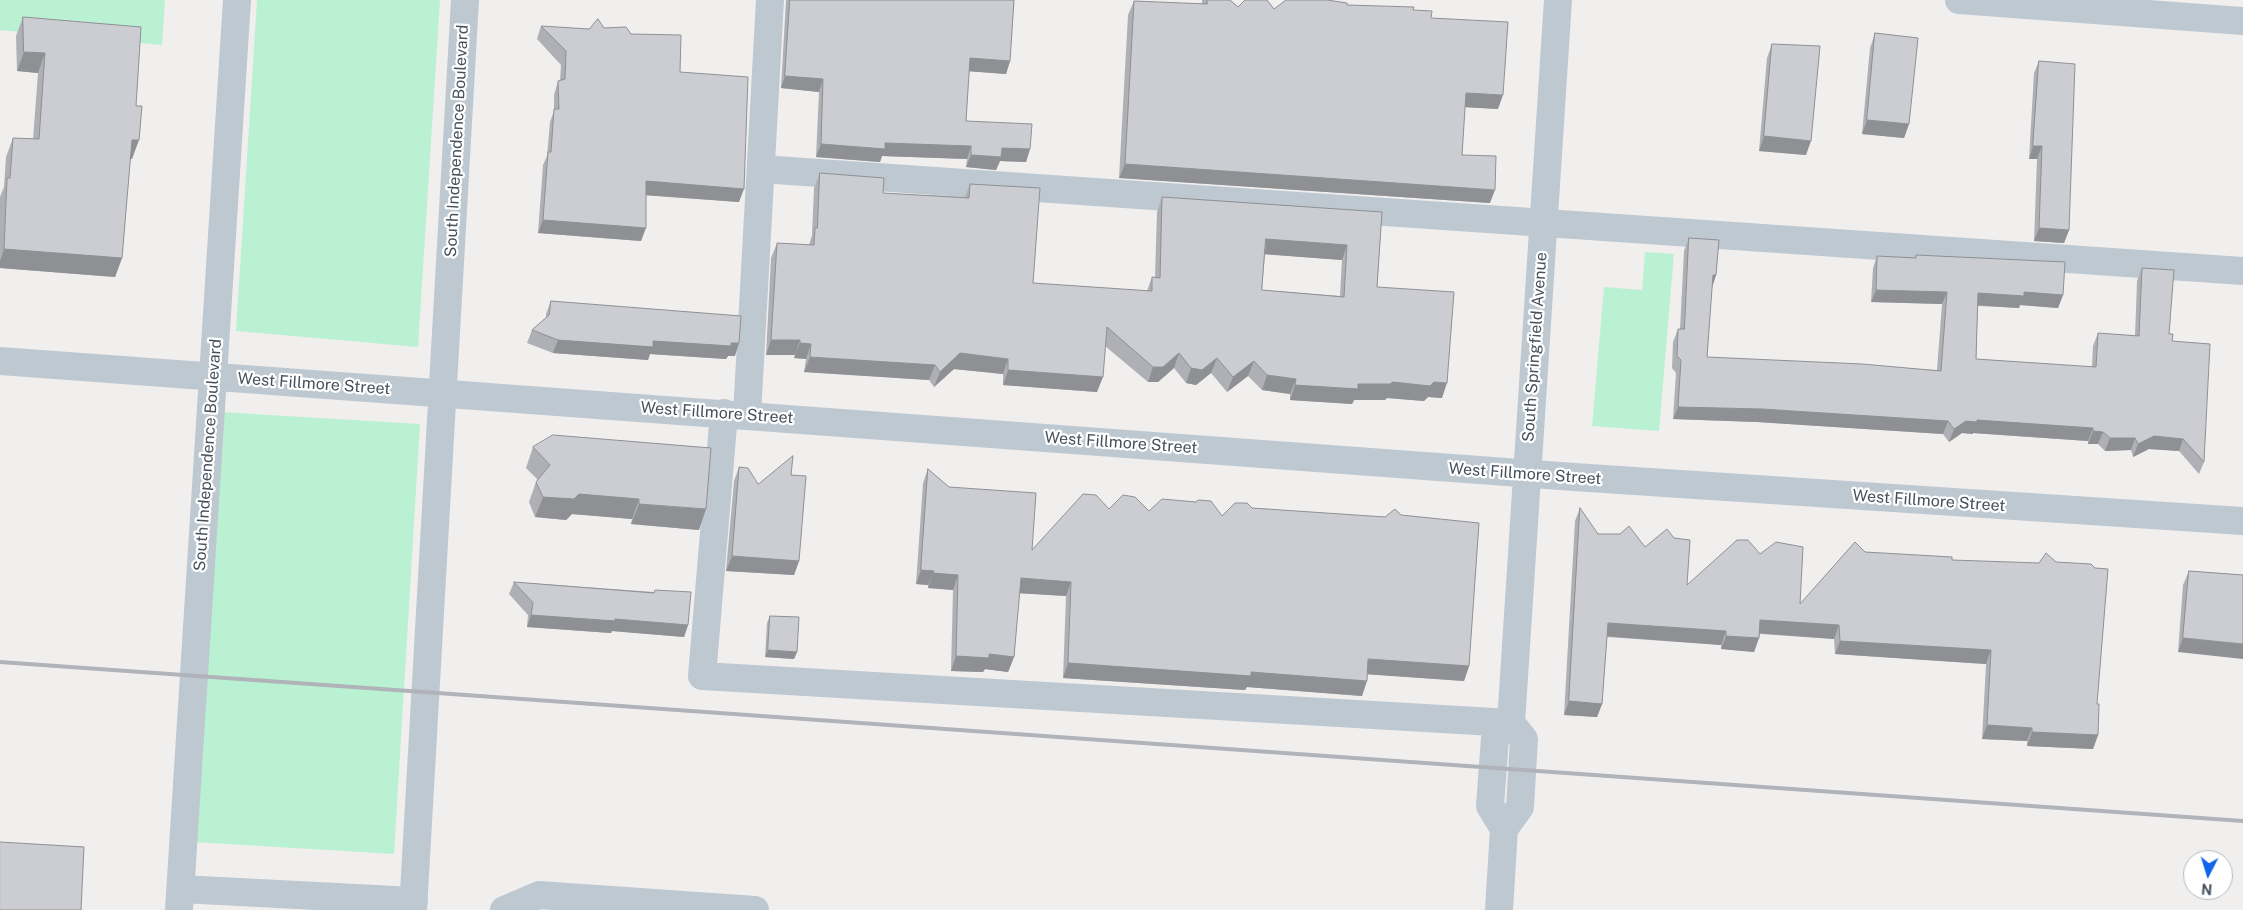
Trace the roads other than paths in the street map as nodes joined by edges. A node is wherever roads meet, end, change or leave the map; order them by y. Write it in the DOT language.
graph roads {
  1 [pos="236,0"];
  2 [pos="465,0"];
  3 [pos="770,0"];
  4 [pos="1558,0"];
  5 [pos="1959,0"];
  6 [pos="2243,21"];
  7 [pos="761,169"];
  8 [pos="1543,223"];
  9 [pos="2243,270"];
  10 [pos="0,361"];
  11 [pos="213,377"];
  12 [pos="443,392"];
  13 [pos="736,414"];
  14 [pos="1527,474"];
  15 [pos="2243,521"];
  16 [pos="1511,724"];
  17 [pos="180,899"];
  18 [pos="414,906"];
  19 [pos="727,909"];
  20 [pos="504,910"];
  21 [pos="755,910"];
  22 [pos="1499,910"];
  1 -- 11 [label="street, South Independence Boulevard"];
  2 -- 12 [label="street, South Independence Boulevard"];
  3 -- 7 [label="street"];
  4 -- 8 [label="street, South Springfield Avenue"];
  5 -- 6 [label="street"];
  7 -- 8 [label="street"];
  7 -- 13 [label="street"];
  8 -- 9 [label="street"];
  8 -- 14 [label="street, South Springfield Avenue"];
  10 -- 11 [label="street, West Fillmore Street"];
  11 -- 12 [label="street, West Fillmore Street"];
  11 -- 17 [label="street, South Independence Boulevard"];
  12 -- 13 [label="street, West Fillmore Street"];
  12 -- 18 [label="street, South Independence Boulevard"];
  13 -- 14 [label="street, West Fillmore Street"];
  13 -- 16 [label="street"];
  14 -- 15 [label="street, West Fillmore Street"];
  14 -- 16 [label="street, South Springfield Avenue"];
  16 -- 22 [label="street"];
  17 -- 18 [label="street"];
  19 -- 20 [label="street"];
  19 -- 21 [label="street"];
}
